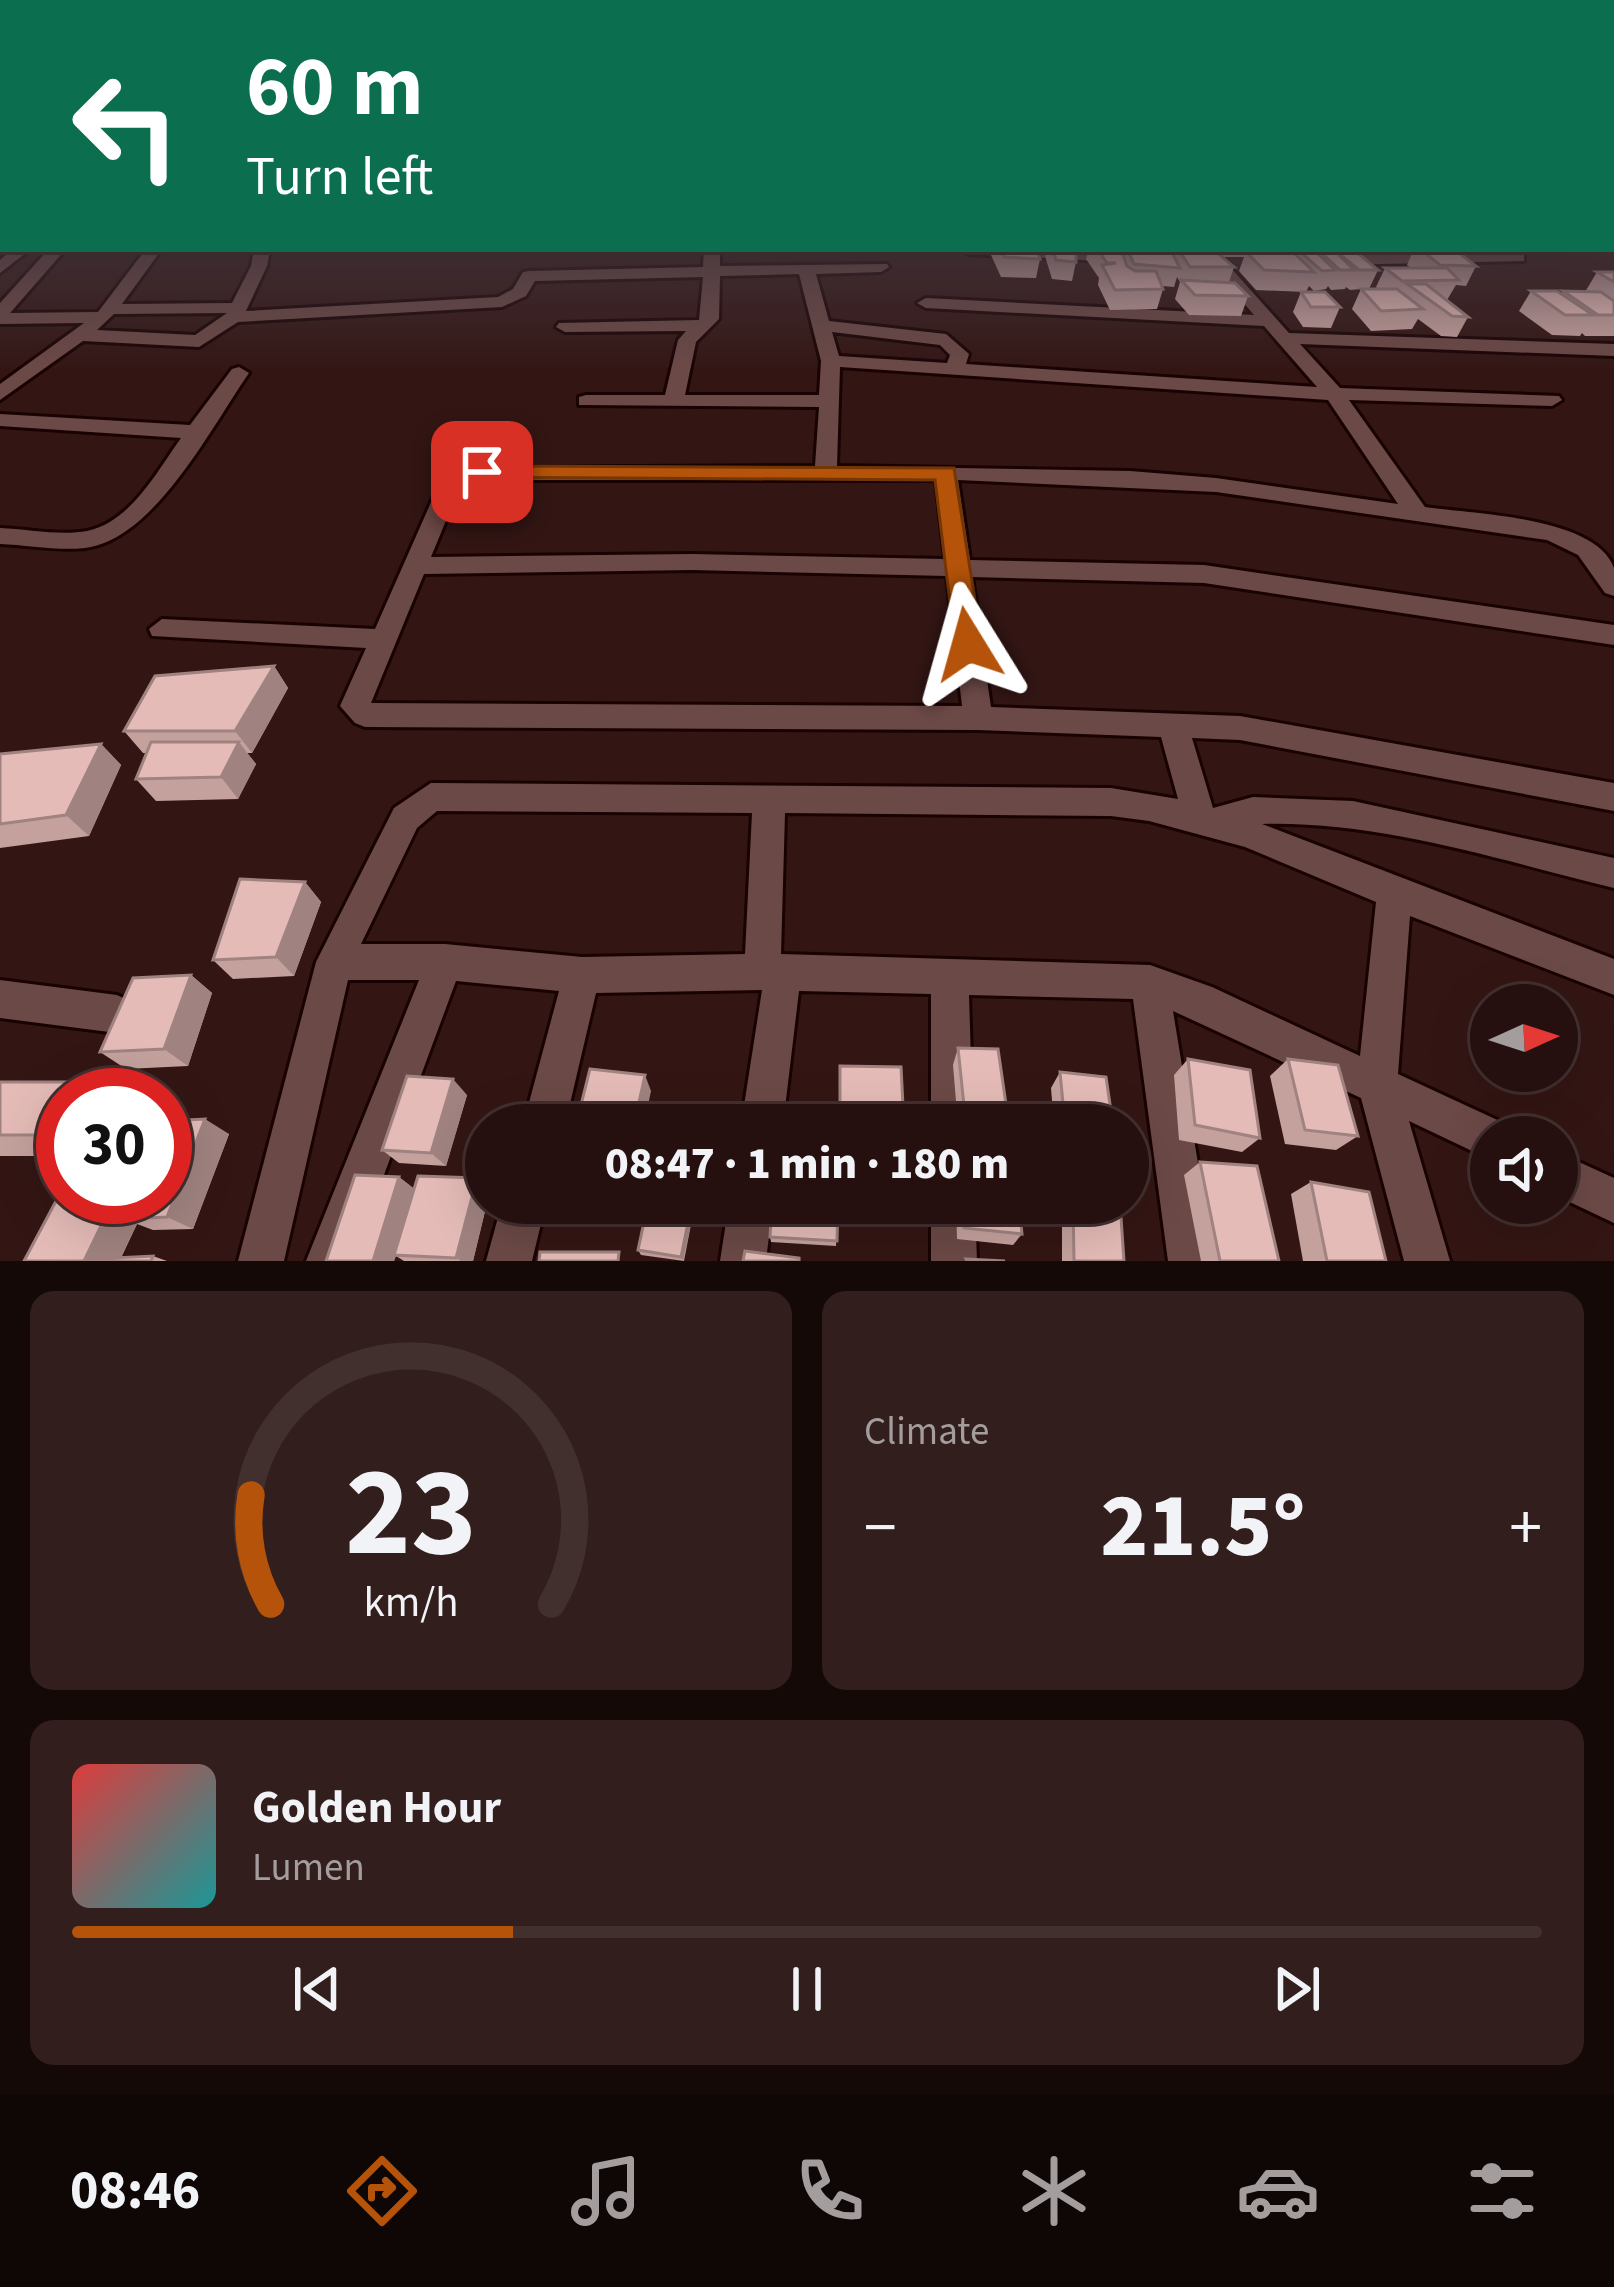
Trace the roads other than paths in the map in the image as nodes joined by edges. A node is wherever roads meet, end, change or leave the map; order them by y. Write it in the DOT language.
graph roads {
  1 [pos="55,253"];
  2 [pos="151,253"];
  3 [pos="261,253"];
  4 [pos="634,253"];
  5 [pos="712,253"];
  6 [pos="1038,253"];
  7 [pos="1511,253"];
  8 [pos="1132,258"];
  9 [pos="1207,258"];
  10 [pos="1310,261"];
  11 [pos="1242,262"];
  12 [pos="881,267"];
  13 [pos="806,269"];
  14 [pos="713,273"];
  15 [pos="631,274"];
  16 [pos="926,303"];
  17 [pos="236,312"];
  18 [pos="106,313"];
  19 [pos="0,316"];
  20 [pos="1271,321"];
  21 [pos="705,325"];
  22 [pos="821,325"];
  23 [pos="565,327"];
  24 [pos="83,335"];
  25 [pos="1287,338"];
  26 [pos="1614,350"];
  27 [pos="831,361"];
  28 [pos="954,372"];
  29 [pos="239,373"];
  30 [pos="0,394"];
  31 [pos="1334,394"];
  32 [pos="1552,400"];
  33 [pos="586,401"];
  34 [pos="674,401"];
  35 [pos="830,401"];
  36 [pos="0,420"];
  37 [pos="193,432"];
  38 [pos="826,473"];
  39 [pos="946,473"];
  40 [pos="1418,515"];
  41 [pos="0,536"];
  42 [pos="412,566"];
  43 [pos="958,570"];
  44 [pos="1614,586"];
  45 [pos="163,629"];
  46 [pos="1614,635"];
  47 [pos="380,639"];
  48 [pos="978,718"];
  49 [pos="1173,725"];
  50 [pos="1614,797"];
  51 [pos="769,800"];
  52 [pos="1210,818"];
  53 [pos="1614,873"];
  54 [pos="1394,894"];
  55 [pos="334,962"];
  56 [pos="445,962"];
  57 [pos="772,972"];
  58 [pos="950,974"];
  59 [pos="582,975"];
  60 [pos="1614,977"];
  61 [pos="1150,983"];
  62 [pos="0,998"];
  63 [pos="117,1014"];
  64 [pos="1377,1082"];
  65 [pos="549,1104"];
  66 [pos="763,1104"];
  67 [pos="952,1104"];
  68 [pos="1470,1128"];
  69 [pos="1578,1184"];
  70 [pos="1614,1202"];
  71 [pos="519,1224"];
  72 [pos="748,1224"];
  73 [pos="953,1224"];
  74 [pos="261,1261"];
  75 [pos="329,1261"];
  76 [pos="509,1261"];
  77 [pos="743,1261"];
  78 [pos="954,1261"];
  79 [pos="1191,1261"];
  80 [pos="1427,1261"];
  1 -- 19 [label="street"];
  2 -- 18 [label="street"];
  3 -- 17 [label="street"];
  4 -- 15 [label="street"];
  5 -- 14 [label="street"];
  6 -- 8 [label="street"];
  7 -- 10 [label="street"];
  9 -- 11 [label="street"];
  9 -- 20 [label="street"];
  12 -- 13 [label="street"];
  13 -- 14 [label="street"];
  13 -- 22 [label="street"];
  14 -- 15 [label="street"];
  14 -- 21 [label="street"];
  15 -- 17 [label="street"];
  16 -- 20 [label="street"];
  17 -- 18 [label="street"];
  17 -- 24 [label="street"];
  18 -- 19 [label="street"];
  18 -- 24 [label="street"];
  20 -- 25 [label="street"];
  21 -- 23 [label="street"];
  21 -- 34 [label="street"];
  22 -- 27 [label="street"];
  22 -- 28 [label="street"];
  24 -- 30 [label="street"];
  25 -- 26 [label="street"];
  25 -- 31 [label="street"];
  27 -- 28 [label="street"];
  27 -- 35 [label="street"];
  28 -- 31 [label="street"];
  29 -- 37 [label="street"];
  31 -- 32 [label="street"];
  31 -- 40 [label="street"];
  33 -- 34 [label="street"];
  34 -- 35 [label="street"];
  35 -- 38 [label="street"];
  36 -- 37 [label="street"];
  37 -- 41 [label="street"];
  38 -- 39 [label="street"];
  38 -- 42 [label="street"];
  39 -- 40 [label="street"];
  39 -- 43 [label="street"];
  40 -- 44 [label="street"];
  42 -- 43 [label="street"];
  42 -- 47 [label="street"];
  43 -- 46 [label="street"];
  43 -- 48 [label="street"];
  45 -- 47 [label="street"];
  47 -- 48 [label="street"];
  48 -- 49 [label="street"];
  49 -- 50 [label="street"];
  49 -- 52 [label="street"];
  51 -- 52 [label="street"];
  51 -- 55 [label="street"];
  51 -- 57 [label="street"];
  52 -- 53 [label="street"];
  52 -- 54 [label="street"];
  54 -- 60 [label="street"];
  54 -- 64 [label="street"];
  55 -- 56 [label="street"];
  55 -- 74 [label="street"];
  56 -- 59 [label="street"];
  56 -- 75 [label="street"];
  57 -- 58 [label="street"];
  57 -- 59 [label="street"];
  57 -- 66 [label="street"];
  58 -- 61 [label="street"];
  58 -- 67 [label="street"];
  59 -- 65 [label="street"];
  61 -- 64 [label="street"];
  61 -- 79 [label="street"];
  62 -- 63 [label="street"];
  64 -- 68 [label="street"];
  64 -- 80 [label="street"];
  69 -- 70 [label="street"];
  71 -- 76 [label="street"];
  72 -- 77 [label="street"];
  73 -- 78 [label="street"];
}
